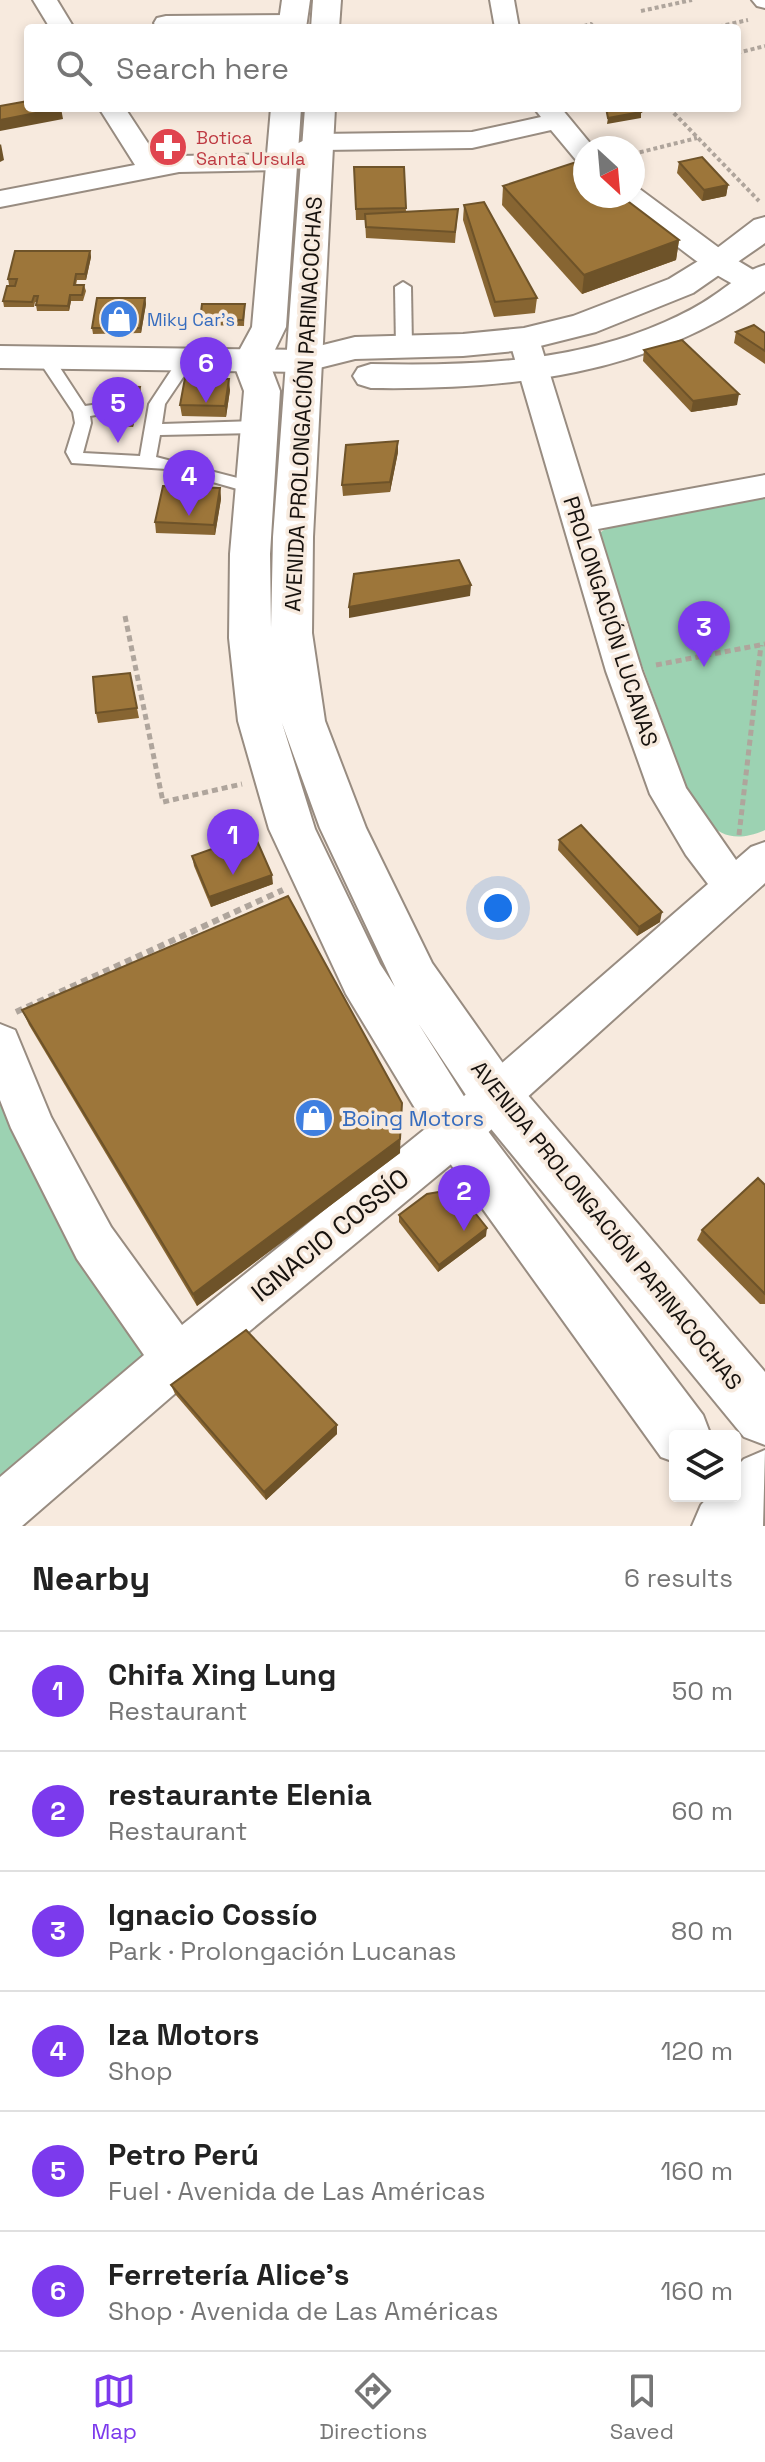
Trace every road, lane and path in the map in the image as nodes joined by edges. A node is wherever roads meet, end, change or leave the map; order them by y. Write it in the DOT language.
graph roads {
  1 [pos="45,0"];
  2 [pos="327,0"];
  3 [pos="502,0"];
  4 [pos="692,0"];
  5 [pos="760,7"];
  6 [pos="641,11"];
  7 [pos="293,17"];
  8 [pos="166,23"];
  9 [pos="60,24"];
  10 [pos="325,24"];
  11 [pos="506,24"];
  12 [pos="721,24"];
  13 [pos="765,46"];
  14 [pos="741,52"];
  15 [pos="115,112"];
  16 [pos="286,112"];
  17 [pos="320,112"];
  18 [pos="673,112"];
  19 [pos="552,114"];
  20 [pos="697,138"];
  21 [pos="573,139"];
  22 [pos="317,142"];
  23 [pos="645,151"];
  24 [pos="282,162"];
  25 [pos="151,169"];
  26 [pos="0,199"];
  27 [pos="645,206"];
  28 [pos="765,208"];
  29 [pos="765,227"];
  30 [pos="720,262"];
  31 [pos="760,279"];
  32 [pos="403,287"];
  33 [pos="404,347"];
  34 [pos="529,354"];
  35 [pos="0,357"];
  36 [pos="45,358"];
  37 [pos="186,361"];
  38 [pos="303,361"];
  39 [pos="251,362"];
  40 [pos="157,404"];
  41 [pos="138,406"];
  42 [pos="114,407"];
  43 [pos="81,412"];
  44 [pos="260,427"];
  45 [pos="152,430"];
  46 [pos="147,462"];
  47 [pos="765,486"];
  48 [pos="255,488"];
  49 [pos="577,521"];
  50 [pos="125,616"];
  51 [pos="763,644"];
  52 [pos="624,671"];
  53 [pos="276,777"];
  54 [pos="765,859"];
  55 [pos="313,877"];
  56 [pos="733,886"];
  57 [pos="7,1028"];
  58 [pos="496,1096"];
  59 [pos="457,1131"];
  60 [pos="177,1360"];
  61 [pos="765,1416"];
  62 [pos="678,1430"];
  63 [pos="0,1511"];
  1 -- 9 [label="street"];
  2 -- 10 [label="main road"];
  3 -- 11 [label="street"];
  4 -- 6 [label="path"];
  5 -- 12 [label="path"];
  7 -- 8 [label="street"];
  13 -- 14 [label="path"];
  15 -- 25 [label="street"];
  16 -- 24 [label="main road, AVENIDA PROLONGACIÓN PARINACOCHAS"];
  17 -- 22 [label="main road, AVENIDA PROLONGACIÓN PARINACOCHAS"];
  18 -- 20 [label="path"];
  19 -- 21 [label="street"];
  19 -- 22 [label="street"];
  20 -- 23 [label="path"];
  20 -- 28 [label="path"];
  22 -- 24 [label="street"];
  22 -- 38 [label="main road, AVENIDA PROLONGACIÓN PARINACOCHAS"];
  24 -- 25 [label="street"];
  24 -- 39 [label="main road, AVENIDA PROLONGACIÓN PARINACOCHAS"];
  25 -- 26 [label="street"];
  27 -- 30 [label="street"];
  29 -- 30 [label="main road"];
  30 -- 31 [label="street"];
  30 -- 34 [label="main road"];
  31 -- 34 [label="main road"];
  32 -- 33 [label="lane"];
  33 -- 34 [label="main road"];
  33 -- 38 [label="main road"];
  34 -- 38 [label="main road"];
  34 -- 49 [label="street, PROLONGACIÓN LUCANAS"];
  35 -- 36 [label="main road"];
  36 -- 37 [label="main road"];
  36 -- 43 [label="lane"];
  37 -- 39 [label="main road"];
  37 -- 40 [label="lane"];
  38 -- 39 [label="main road"];
  38 -- 58 [label="main road, AVENIDA PROLONGACIÓN PARINACOCHAS"];
  39 -- 44 [label="main road, AVENIDA PROLONGACIÓN PARINACOCHAS"];
  40 -- 41 [label="lane"];
  40 -- 45 [label="lane"];
  42 -- 43 [label="lane"];
  43 -- 46 [label="lane"];
  44 -- 45 [label="lane"];
  44 -- 48 [label="main road, AVENIDA PROLONGACIÓN PARINACOCHAS"];
  45 -- 46 [label="lane"];
  46 -- 48 [label="lane"];
  47 -- 49 [label="street"];
  48 -- 53 [label="main road, AVENIDA PROLONGACIÓN PARINACOCHAS"];
  49 -- 52 [label="street, PROLONGACIÓN LUCANAS"];
  50 -- 53 [label="path"];
  51 -- 52 [label="path"];
  51 -- 56 [label="path"];
  52 -- 56 [label="street, PROLONGACIÓN LUCANAS"];
  53 -- 55 [label="main road, AVENIDA PROLONGACIÓN PARINACOCHAS"];
  54 -- 56 [label="street, IGNACIO COSSÍO"];
  55 -- 57 [label="path"];
  55 -- 59 [label="main road, AVENIDA PROLONGACIÓN PARINACOCHAS"];
  56 -- 58 [label="street, IGNACIO COSSÍO"];
  57 -- 60 [label="street"];
  58 -- 59 [label="street, IGNACIO COSSÍO"];
  58 -- 61 [label="main road, AVENIDA PROLONGACIÓN PARINACOCHAS"];
  59 -- 60 [label="street, IGNACIO COSSÍO"];
  59 -- 62 [label="main road, AVENIDA PROLONGACIÓN PARINACOCHAS"];
  60 -- 63 [label="street, IGNACIO COSSÍO"];
}
